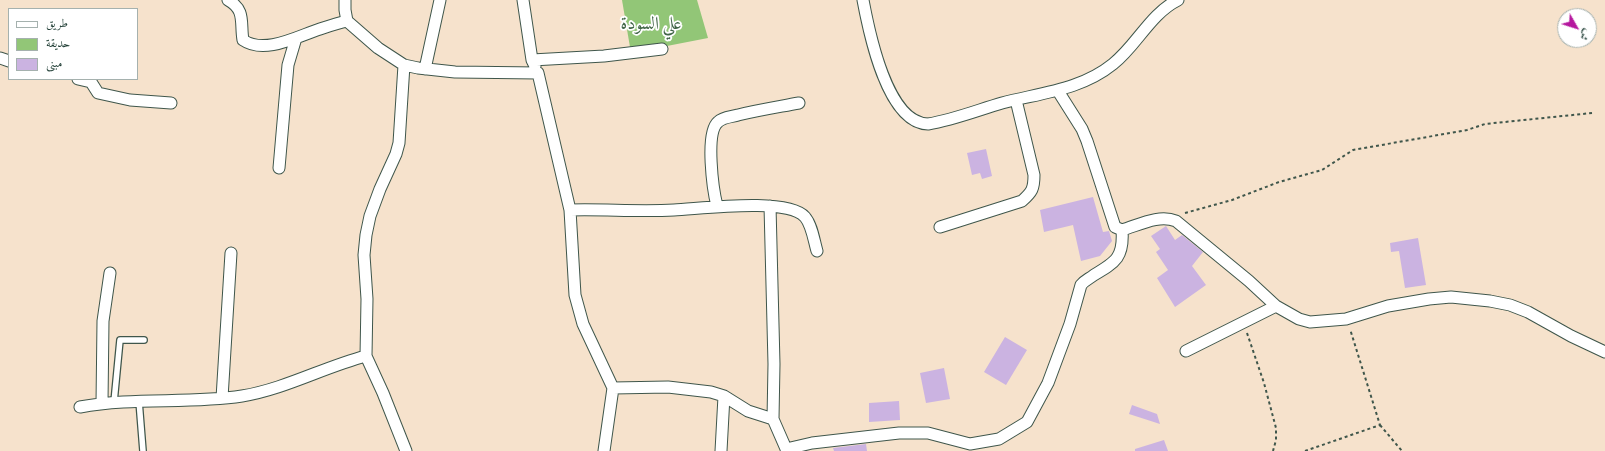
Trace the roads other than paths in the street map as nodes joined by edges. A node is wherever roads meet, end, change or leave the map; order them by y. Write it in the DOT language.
graph roads {
  1 [pos="228,0"];
  2 [pos="345,0"];
  3 [pos="440,0"];
  4 [pos="523,0"];
  5 [pos="863,0"];
  6 [pos="1172,1"];
  7 [pos="347,21"];
  8 [pos="296,38"];
  9 [pos="662,49"];
  10 [pos="532,60"];
  11 [pos="404,65"];
  12 [pos="425,69"];
  13 [pos="538,73"];
  14 [pos="82,80"];
  15 [pos="1058,91"];
  16 [pos="1016,100"];
  17 [pos="171,103"];
  18 [pos="799,104"];
  19 [pos="279,168"];
  20 [pos="717,206"];
  21 [pos="770,206"];
  22 [pos="570,210"];
  23 [pos="940,227"];
  24 [pos="1122,230"];
  25 [pos="817,251"];
  26 [pos="230,253"];
  27 [pos="110,273"];
  28 [pos="1276,306"];
  29 [pos="144,340"];
  30 [pos="1186,351"];
  31 [pos="1605,352"];
  32 [pos="366,356"];
  33 [pos="613,388"];
  34 [pos="724,396"];
  35 [pos="222,398"];
  36 [pos="139,401"];
  37 [pos="114,402"];
  38 [pos="102,403"];
  39 [pos="80,407"];
  40 [pos="773,419"];
  41 [pos="787,450"];
  42 [pos="143,451"];
  43 [pos="406,451"];
  44 [pos="604,451"];
  45 [pos="721,451"];
  1 -- 8 [label="street"];
  2 -- 7 [label="street"];
  3 -- 12 [label="street"];
  4 -- 10 [label="street"];
  5 -- 16 [label="street"];
  6 -- 15 [label="street"];
  7 -- 8 [label="street"];
  7 -- 11 [label="street"];
  8 -- 19 [label="street"];
  9 -- 10 [label="street"];
  10 -- 13 [label="street"];
  11 -- 12 [label="street"];
  11 -- 32 [label="street"];
  12 -- 13 [label="street"];
  13 -- 22 [label="street"];
  14 -- 17 [label="street"];
  15 -- 16 [label="street"];
  15 -- 24 [label="street"];
  16 -- 23 [label="street"];
  18 -- 20 [label="street"];
  20 -- 21 [label="street"];
  20 -- 22 [label="street"];
  21 -- 25 [label="street"];
  21 -- 40 [label="street"];
  22 -- 33 [label="street"];
  24 -- 28 [label="street"];
  24 -- 41 [label="street"];
  26 -- 35 [label="street"];
  27 -- 38 [label="street"];
  28 -- 30 [label="street"];
  28 -- 31 [label="street"];
  29 -- 37 [label="lane"];
  32 -- 35 [label="street"];
  32 -- 43 [label="street"];
  33 -- 34 [label="street"];
  33 -- 44 [label="street"];
  34 -- 40 [label="street"];
  34 -- 45 [label="street"];
  35 -- 36 [label="street"];
  36 -- 37 [label="street"];
  36 -- 42 [label="lane"];
  37 -- 38 [label="street"];
  38 -- 39 [label="street"];
  40 -- 41 [label="street"];
}
